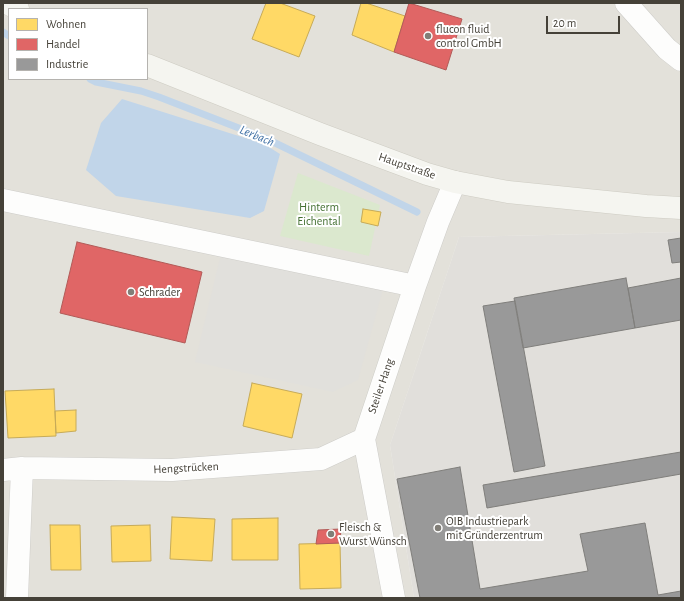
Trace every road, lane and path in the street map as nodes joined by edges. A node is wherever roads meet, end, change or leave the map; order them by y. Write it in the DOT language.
graph roads {
  1 [pos="7,3"];
  2 [pos="626,3"];
  3 [pos="16,8"];
  4 [pos="681,60"];
  5 [pos="148,65"];
  6 [pos="455,182"];
  7 [pos="3,200"];
  8 [pos="681,208"];
  9 [pos="415,286"];
  10 [pos="364,439"];
  11 [pos="12,469"];
  12 [pos="17,598"];
  13 [pos="394,598"];
  1 -- 3 [label="street"];
  2 -- 4 [label="street"];
  5 -- 6 [label="street, Hauptstraße"];
  6 -- 8 [label="street, Hauptstraße"];
  6 -- 9 [label="street, Steiler Hang"];
  7 -- 9 [label="street"];
  9 -- 10 [label="street, Steiler Hang"];
  10 -- 11 [label="street, Hengstrücken"];
  10 -- 13 [label="street, Steiler Hang"];
  11 -- 12 [label="street"];
}
